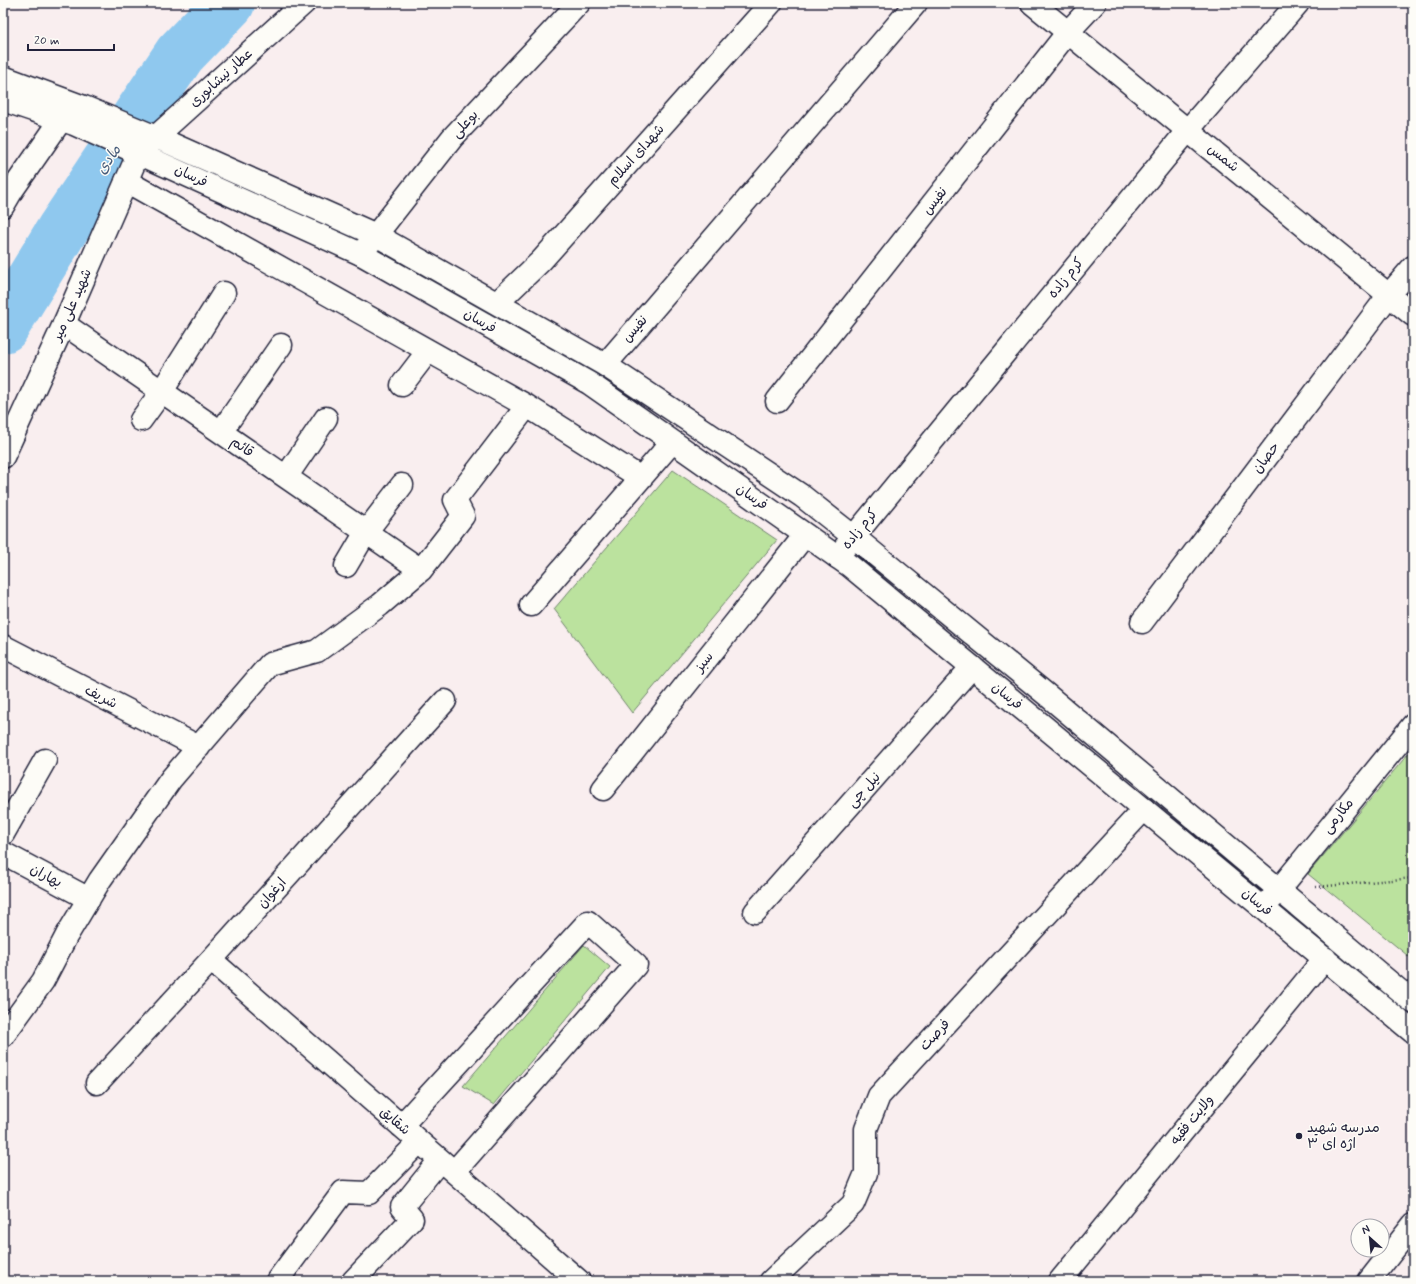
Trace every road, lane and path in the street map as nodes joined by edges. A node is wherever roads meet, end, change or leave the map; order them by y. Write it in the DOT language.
graph roads {
  1 [pos="304,3"];
  2 [pos="579,3"];
  3 [pos="771,3"];
  4 [pos="916,3"];
  5 [pos="1032,3"];
  6 [pos="1095,3"];
  7 [pos="1298,3"];
  8 [pos="1068,32"];
  9 [pos="3,77"];
  10 [pos="3,100"];
  11 [pos="73,117"];
  12 [pos="1188,130"];
  13 [pos="156,137"];
  14 [pos="139,152"];
  15 [pos="126,181"];
  16 [pos="3,206"];
  17 [pos="376,235"];
  18 [pos="361,254"];
  19 [pos="1413,267"];
  20 [pos="224,293"];
  21 [pos="1389,295"];
  22 [pos="497,303"];
  23 [pos="1413,315"];
  24 [pos="64,324"];
  25 [pos="281,345"];
  26 [pos="428,351"];
  27 [pos="605,365"];
  28 [pos="402,384"];
  29 [pos="162,391"];
  30 [pos="777,401"];
  31 [pos="527,406"];
  32 [pos="326,418"];
  33 [pos="141,420"];
  34 [pos="221,432"];
  35 [pos="672,442"];
  36 [pos="3,457"];
  37 [pos="286,477"];
  38 [pos="641,478"];
  39 [pos="402,485"];
  40 [pos="366,532"];
  41 [pos="805,534"];
  42 [pos="854,536"];
  43 [pos="837,557"];
  44 [pos="346,566"];
  45 [pos="421,570"];
  46 [pos="531,605"];
  47 [pos="1142,622"];
  48 [pos="3,646"];
  49 [pos="972,667"];
  50 [pos="445,701"];
  51 [pos="1413,725"];
  52 [pos="199,747"];
  53 [pos="45,760"];
  54 [pos="603,789"];
  55 [pos="1144,809"];
  56 [pos="3,834"];
  57 [pos="3,853"];
  58 [pos="1413,878"];
  59 [pos="1279,890"];
  60 [pos="89,898"];
  61 [pos="1264,908"];
  62 [pos="756,912"];
  63 [pos="1325,958"];
  64 [pos="211,960"];
  65 [pos="1413,1002"];
  66 [pos="1413,1032"];
  67 [pos="3,1036"];
  68 [pos="98,1082"];
  69 [pos="401,1126"];
  70 [pos="419,1142"];
  71 [pos="447,1166"];
  72 [pos="1413,1225"];
  73 [pos="780,1278"];
  74 [pos="277,1281"];
  75 [pos="353,1281"];
  76 [pos="579,1281"];
  77 [pos="1060,1281"];
  78 [pos="1369,1281"];
  1 -- 13 [label="street, عطار نیشابوری"];
  2 -- 17 [label="street, بوعلی"];
  3 -- 22 [label="street, شهدای اسلام"];
  4 -- 27 [label="street, نفیس"];
  5 -- 8 [label="street, شمس"];
  6 -- 8 [label="street, نفیس"];
  7 -- 12 [label="street, کرم زاده"];
  8 -- 12 [label="street, شمس"];
  8 -- 30 [label="street, نفیس"];
  9 -- 11 [label="street, فرسان"];
  10 -- 11 [label="street, فرسان"];
  11 -- 13 [label="street, فرسان"];
  11 -- 14 [label="street, فرسان"];
  11 -- 16 [label="street"];
  12 -- 21 [label="street, شمس"];
  12 -- 42 [label="street, کرم زاده"];
  13 -- 14 [label="street, عطار نیشابوری"];
  13 -- 17 [label="street, فرسان"];
  14 -- 15 [label="street, شهید علی میر"];
  14 -- 18 [label="street, فرسان"];
  15 -- 24 [label="street, شهید علی میر"];
  15 -- 26 [label="street"];
  17 -- 18 [label="street, بوعلی"];
  17 -- 22 [label="street, فرسان"];
  18 -- 35 [label="street, فرسان"];
  19 -- 21 [label="street, حصان"];
  20 -- 29 [label="street"];
  21 -- 23 [label="street, شمس"];
  21 -- 47 [label="street, حصان"];
  22 -- 27 [label="street, فرسان"];
  24 -- 29 [label="street, قائم"];
  24 -- 36 [label="street, شهید علی میر"];
  25 -- 34 [label="street"];
  26 -- 28 [label="street"];
  26 -- 31 [label="street"];
  27 -- 42 [label="street, فرسان"];
  29 -- 33 [label="street"];
  29 -- 34 [label="street, قائم"];
  31 -- 38 [label="street"];
  31 -- 45 [label="street"];
  32 -- 37 [label="street"];
  34 -- 37 [label="street, قائم"];
  35 -- 38 [label="street"];
  35 -- 41 [label="street, فرسان"];
  37 -- 40 [label="street, قائم"];
  38 -- 46 [label="street"];
  39 -- 40 [label="street"];
  40 -- 44 [label="street"];
  40 -- 45 [label="street, قائم"];
  41 -- 43 [label="street, فرسان"];
  41 -- 54 [label="street, سبز"];
  42 -- 43 [label="street, کرم زاده"];
  42 -- 59 [label="street, فرسان"];
  43 -- 49 [label="street, فرسان"];
  45 -- 52 [label="street"];
  48 -- 52 [label="street, شریف"];
  49 -- 55 [label="street, فرسان"];
  49 -- 62 [label="street, نیل چی"];
  50 -- 64 [label="street, ارغوان"];
  51 -- 59 [label="street, مکارمی"];
  52 -- 60 [label="street"];
  53 -- 56 [label="street"];
  55 -- 61 [label="street, فرسان"];
  55 -- 73 [label="street, فرصت"];
  57 -- 60 [label="street, بهاران"];
  58 -- 59 [label="path"];
  59 -- 61 [label="street, مکارمی"];
  59 -- 65 [label="street, فرسان"];
  60 -- 67 [label="street"];
  61 -- 63 [label="street, فرسان"];
  63 -- 66 [label="street, فرسان"];
  63 -- 77 [label="street, ولایت فقیه"];
  64 -- 68 [label="street, ارغوان"];
  64 -- 69 [label="street, شقایق"];
  69 -- 70 [label="street, شقایق"];
  69 -- 71 [label="street"];
  70 -- 71 [label="street, شقایق"];
  70 -- 74 [label="street"];
  71 -- 75 [label="street"];
  71 -- 76 [label="street, شقایق"];
  72 -- 78 [label="street"];
}
